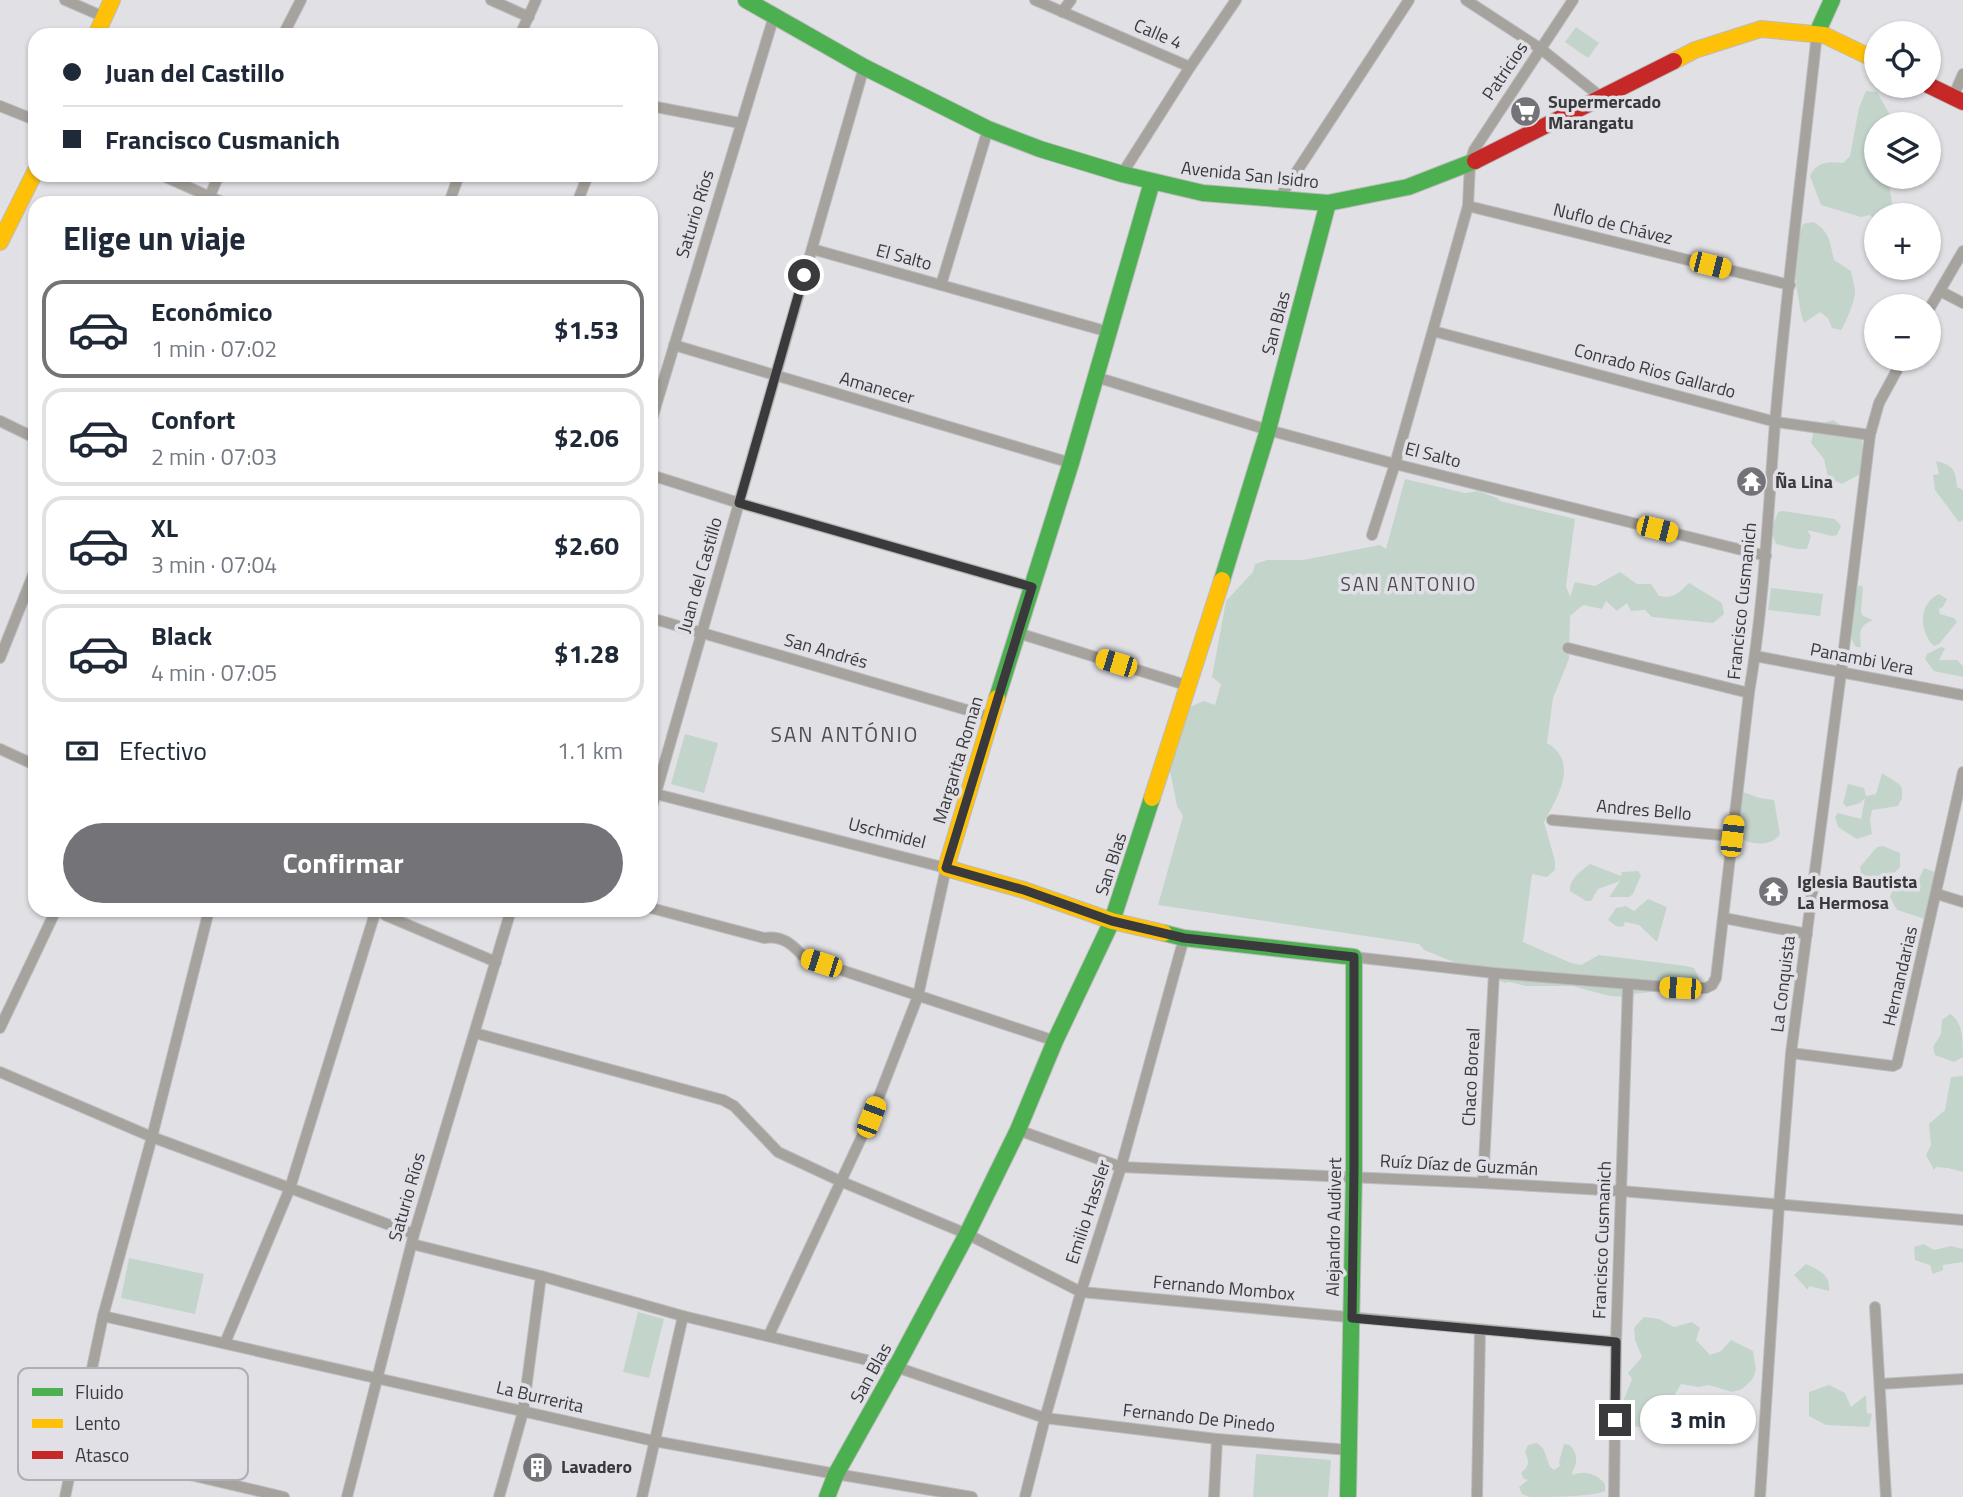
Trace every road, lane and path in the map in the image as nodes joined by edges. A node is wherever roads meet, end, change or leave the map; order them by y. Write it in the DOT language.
graph roads {
  1 [pos="65,0"];
  2 [pos="112,0"];
  3 [pos="301,0"];
  4 [pos="491,0"];
  5 [pos="536,0"];
  6 [pos="747,0"];
  7 [pos="1035,0"];
  8 [pos="1071,0"];
  9 [pos="1236,0"];
  10 [pos="1409,0"];
  11 [pos="1466,0"];
  12 [pos="1573,0"];
  13 [pos="1832,0"];
  14 [pos="1062,12"];
  15 [pos="774,16"];
  16 [pos="104,17"];
  17 [pos="529,17"];
  18 [pos="99,28"];
  19 [pos="287,28"];
  20 [pos="524,28"];
  21 [pos="1817,33"];
  22 [pos="1541,49"];
  23 [pos="1864,55"];
  24 [pos="864,67"];
  25 [pos="1190,67"];
  26 [pos="1963,74"];
  27 [pos="1941,92"];
  28 [pos="1601,96"];
  29 [pos="1958,100"];
  30 [pos="0,106"];
  31 [pos="658,107"];
  32 [pos="28,117"];
  33 [pos="740,123"];
  34 [pos="988,129"];
  35 [pos="1470,163"];
  36 [pos="1122,174"];
  37 [pos="30,182"];
  38 [pos="174,182"];
  39 [pos="1152,182"];
  40 [pos="200,196"];
  41 [pos="1278,200"];
  42 [pos="1328,203"];
  43 [pos="1468,206"];
  44 [pos="0,242"];
  45 [pos="812,249"];
  46 [pos="1963,251"];
  47 [pos="941,285"];
  48 [pos="1790,285"];
  49 [pos="1940,291"];
  50 [pos="1938,294"];
  51 [pos="1963,303"];
  52 [pos="1433,331"];
  53 [pos="1109,332"];
  54 [pos="674,345"];
  55 [pos="1896,371"];
  56 [pos="775,376"];
  57 [pos="658,377"];
  58 [pos="1096,377"];
  59 [pos="664,379"];
  60 [pos="658,399"];
  61 [pos="0,421"];
  62 [pos="1776,422"];
  63 [pos="1268,430"];
  64 [pos="28,435"];
  65 [pos="1870,435"];
  66 [pos="1071,463"];
  67 [pos="1395,464"];
  68 [pos="658,477"];
  69 [pos="739,503"];
  70 [pos="1372,536"];
  71 [pos="1766,556"];
  72 [pos="1032,587"];
  73 [pos="28,588"];
  74 [pos="658,620"];
  75 [pos="702,633"];
  76 [pos="1018,633"];
  77 [pos="1569,648"];
  78 [pos="1755,656"];
  79 [pos="0,658"];
  80 [pos="1841,673"];
  81 [pos="1189,686"];
  82 [pos="1749,693"];
  83 [pos="1963,695"];
  84 [pos="991,717"];
  85 [pos="0,749"];
  86 [pos="28,762"];
  87 [pos="658,764"];
  88 [pos="664,766"];
  89 [pos="1963,772"];
  90 [pos="658,787"];
  91 [pos="658,795"];
  92 [pos="1552,820"];
  93 [pos="1732,836"];
  94 [pos="946,868"];
  95 [pos="1937,894"];
  96 [pos="1963,902"];
  97 [pos="658,910"];
  98 [pos="53,917"];
  99 [pos="207,917"];
  100 [pos="375,917"];
  101 [pos="389,917"];
  102 [pos="509,917"];
  103 [pos="1724,918"];
  104 [pos="1112,921"];
  105 [pos="1807,934"];
  106 [pos="1184,938"];
  107 [pos="1354,957"];
  108 [pos="496,962"];
  109 [pos="1493,973"];
  110 [pos="1628,985"];
  111 [pos="918,996"];
  112 [pos="0,1028"];
  113 [pos="475,1033"];
  114 [pos="1055,1041"];
  115 [pos="1791,1053"];
  116 [pos="0,1072"];
  117 [pos="1018,1130"];
  118 [pos="152,1136"];
  119 [pos="1121,1167"];
  120 [pos="1354,1178"];
  121 [pos="840,1181"];
  122 [pos="1483,1183"];
  123 [pos="290,1188"];
  124 [pos="1621,1191"];
  125 [pos="1779,1205"];
  126 [pos="1963,1220"];
  127 [pos="967,1234"];
  128 [pos="413,1239"];
  129 [pos="541,1276"];
  130 [pos="1081,1292"];
  131 [pos="1875,1307"];
  132 [pos="682,1315"];
  133 [pos="103,1316"];
  134 [pos="1352,1318"];
  135 [pos="1480,1330"];
  136 [pos="769,1335"];
  137 [pos="1616,1342"];
  138 [pos="225,1343"];
  139 [pos="897,1367"];
  140 [pos="92,1368"];
  141 [pos="377,1377"];
  142 [pos="1963,1379"];
  143 [pos="1880,1384"];
  144 [pos="523,1412"];
  145 [pos="1045,1418"];
  146 [pos="1217,1439"];
  147 [pos="654,1441"];
  148 [pos="1349,1450"];
  149 [pos="836,1474"];
  150 [pos="211,1480"];
  151 [pos="284,1497"];
  152 [pos="347,1497"];
  153 [pos="499,1497"];
  154 [pos="642,1497"];
  155 [pos="827,1497"];
  156 [pos="972,1497"];
  157 [pos="1025,1497"];
  158 [pos="1214,1497"];
  159 [pos="1348,1497"];
  160 [pos="1477,1497"];
  161 [pos="1614,1497"];
  162 [pos="1760,1497"];
  163 [pos="1886,1497"];
  1 -- 16 [label="street"];
  2 -- 16 [label="street"];
  3 -- 19 [label="street"];
  4 -- 17 [label="street"];
  5 -- 17 [label="street"];
  6 -- 15 [label="street, Avenida San Isidro"];
  7 -- 14 [label="street, Calle 4"];
  8 -- 14 [label="street"];
  9 -- 25 [label="street"];
  10 -- 41 [label="street"];
  11 -- 22 [label="street"];
  12 -- 22 [label="street, Patricios"];
  13 -- 21 [label="street"];
  14 -- 25 [label="street, Calle 4"];
  15 -- 24 [label="street, Avenida San Isidro"];
  15 -- 33 [label="street, Saturio Ríos"];
  16 -- 18 [label="street"];
  17 -- 20 [label="street"];
  21 -- 23 [label="street, Avenida San Isidro"];
  21 -- 28 [label="street, Avenida San Isidro"];
  21 -- 48 [label="street, Francisco Cusmanich"];
  22 -- 28 [label="street"];
  22 -- 35 [label="street, Patricios"];
  24 -- 34 [label="street, Avenida San Isidro"];
  24 -- 45 [label="street, Juan del Castillo"];
  25 -- 36 [label="street"];
  26 -- 29 [label="street"];
  27 -- 29 [label="street"];
  28 -- 35 [label="street, Avenida San Isidro"];
  30 -- 32 [label="street"];
  31 -- 33 [label="street"];
  33 -- 54 [label="street, Saturio Ríos"];
  34 -- 36 [label="street, Avenida San Isidro"];
  34 -- 47 [label="street"];
  35 -- 42 [label="street, Avenida San Isidro"];
  35 -- 43 [label="street"];
  36 -- 39 [label="street, Avenida San Isidro"];
  37 -- 44 [label="street"];
  38 -- 40 [label="street"];
  39 -- 41 [label="street, Avenida San Isidro"];
  39 -- 53 [label="street, Margarita Roman"];
  41 -- 42 [label="street, Avenida San Isidro"];
  42 -- 63 [label="street, San Blas"];
  43 -- 48 [label="street, Nuflo de Chávez"];
  43 -- 52 [label="street"];
  45 -- 47 [label="street, El Salto"];
  45 -- 56 [label="street, Juan del Castillo"];
  46 -- 49 [label="street"];
  47 -- 53 [label="street, El Salto"];
  48 -- 62 [label="street, Francisco Cusmanich"];
  49 -- 50 [label="street"];
  49 -- 51 [label="street"];
  52 -- 62 [label="street, Conrado Rios Gallardo"];
  52 -- 67 [label="street"];
  53 -- 58 [label="street, Margarita Roman"];
  54 -- 56 [label="street, Amanecer"];
  54 -- 59 [label="street, Saturio Ríos"];
  55 -- 65 [label="street, La Conquista"];
  56 -- 66 [label="street, Amanecer"];
  56 -- 69 [label="street, Juan del Castillo"];
  57 -- 59 [label="street"];
  58 -- 63 [label="street, El Salto"];
  58 -- 66 [label="street, Margarita Roman"];
  59 -- 60 [label="street, Saturio Ríos"];
  61 -- 64 [label="street"];
  62 -- 65 [label="street, Conrado Rios Gallardo"];
  62 -- 71 [label="street, Francisco Cusmanich"];
  63 -- 67 [label="street, El Salto"];
  63 -- 81 [label="street, San Blas"];
  65 -- 80 [label="street, La Conquista"];
  66 -- 72 [label="street, Margarita Roman"];
  67 -- 70 [label="street"];
  67 -- 71 [label="street, El Salto"];
  68 -- 69 [label="street"];
  69 -- 72 [label="street"];
  69 -- 75 [label="street, Juan del Castillo"];
  71 -- 78 [label="street, Francisco Cusmanich"];
  72 -- 76 [label="street, Margarita Roman"];
  73 -- 79 [label="street"];
  74 -- 75 [label="street, San Andrés"];
  75 -- 84 [label="street, San Andrés"];
  75 -- 88 [label="street, Juan del Castillo"];
  76 -- 81 [label="street"];
  76 -- 84 [label="street, Margarita Roman"];
  77 -- 82 [label="street"];
  78 -- 80 [label="street, Panambi Vera"];
  78 -- 82 [label="street, Francisco Cusmanich"];
  80 -- 83 [label="street, Panambi Vera"];
  80 -- 105 [label="street, La Conquista"];
  81 -- 104 [label="street, San Blas"];
  82 -- 93 [label="street, Francisco Cusmanich"];
  84 -- 94 [label="street, Margarita Roman"];
  85 -- 86 [label="street"];
  87 -- 88 [label="street"];
  88 -- 90 [label="street, Juan del Castillo"];
  89 -- 95 [label="street, Hernandarias"];
  91 -- 94 [label="street, Uschmidel"];
  92 -- 93 [label="street, Andres Bello"];
  93 -- 103 [label="street, Francisco Cusmanich"];
  94 -- 104 [label="street, Uschmidel"];
  94 -- 111 [label="street, Margarita Roman"];
  95 -- 96 [label="street"];
  95 -- 115 [label="street, Hernandarias"];
  97 -- 111 [label="street"];
  98 -- 112 [label="street"];
  99 -- 118 [label="street"];
  100 -- 123 [label="street"];
  101 -- 108 [label="street"];
  102 -- 108 [label="street, Saturio Ríos"];
  103 -- 105 [label="street"];
  103 -- 110 [label="street, Francisco Cusmanich"];
  104 -- 106 [label="street, Uschmidel"];
  104 -- 114 [label="street, San Blas"];
  105 -- 115 [label="street, La Conquista"];
  106 -- 107 [label="street, Uschmidel"];
  106 -- 119 [label="street, Emilio Hassler"];
  107 -- 109 [label="street"];
  107 -- 120 [label="street, Alejandro Audivert"];
  108 -- 113 [label="street, Saturio Ríos"];
  109 -- 110 [label="street"];
  109 -- 122 [label="street, Chaco Boreal"];
  110 -- 124 [label="street, Francisco Cusmanich"];
  111 -- 114 [label="street"];
  111 -- 121 [label="street, Margarita Roman"];
  113 -- 121 [label="street"];
  113 -- 128 [label="street, Saturio Ríos"];
  114 -- 117 [label="street, San Blas"];
  115 -- 125 [label="street, La Conquista"];
  116 -- 118 [label="street, Fernando De Pinedo"];
  117 -- 119 [label="street, Ruíz Díaz de Guzmán"];
  117 -- 127 [label="street, San Blas"];
  118 -- 123 [label="street, Fernando De Pinedo"];
  118 -- 133 [label="street"];
  119 -- 120 [label="street, Ruíz Díaz de Guzmán"];
  119 -- 130 [label="street, Emilio Hassler"];
  120 -- 122 [label="street, Ruíz Díaz de Guzmán"];
  120 -- 134 [label="street, Alejandro Audivert"];
  121 -- 127 [label="street"];
  121 -- 136 [label="street, Margarita Roman"];
  122 -- 124 [label="street, Ruíz Díaz de Guzmán"];
  123 -- 128 [label="street, Fernando De Pinedo"];
  123 -- 138 [label="street"];
  124 -- 125 [label="street, Ruíz Díaz de Guzmán"];
  124 -- 137 [label="street, Francisco Cusmanich"];
  125 -- 126 [label="street, Ruíz Díaz de Guzmán"];
  125 -- 162 [label="street, La Conquista"];
  127 -- 130 [label="street"];
  127 -- 139 [label="street, San Blas"];
  128 -- 129 [label="street, Fernando De Pinedo"];
  128 -- 141 [label="street, Saturio Ríos"];
  129 -- 132 [label="street, Fernando De Pinedo"];
  129 -- 144 [label="street"];
  130 -- 134 [label="street, Fernando Mombox"];
  130 -- 145 [label="street, Emilio Hassler"];
  131 -- 143 [label="street"];
  132 -- 136 [label="street, Fernando De Pinedo"];
  132 -- 147 [label="street"];
  133 -- 138 [label="street, La Burrerita"];
  133 -- 140 [label="street"];
  134 -- 135 [label="street, Fernando Mombox"];
  134 -- 148 [label="street, Alejandro Audivert"];
  135 -- 137 [label="street, Fernando Mombox"];
  135 -- 160 [label="street"];
  136 -- 139 [label="street, Fernando De Pinedo"];
  137 -- 161 [label="street, Francisco Cusmanich"];
  138 -- 141 [label="street, La Burrerita"];
  139 -- 145 [label="street, Fernando De Pinedo"];
  139 -- 149 [label="street, San Blas"];
  141 -- 144 [label="street, La Burrerita"];
  141 -- 152 [label="street, Saturio Ríos"];
  142 -- 143 [label="street"];
  143 -- 163 [label="street"];
  144 -- 147 [label="street, La Burrerita"];
  144 -- 153 [label="street"];
  145 -- 146 [label="street, Fernando De Pinedo"];
  145 -- 157 [label="street, Emilio Hassler"];
  146 -- 148 [label="street, Fernando De Pinedo"];
  146 -- 158 [label="street"];
  147 -- 149 [label="street, La Burrerita"];
  147 -- 154 [label="street"];
  148 -- 159 [label="street, Alejandro Audivert"];
  149 -- 155 [label="street, San Blas"];
  149 -- 156 [label="street, La Burrerita"];
  150 -- 151 [label="street"];
}
